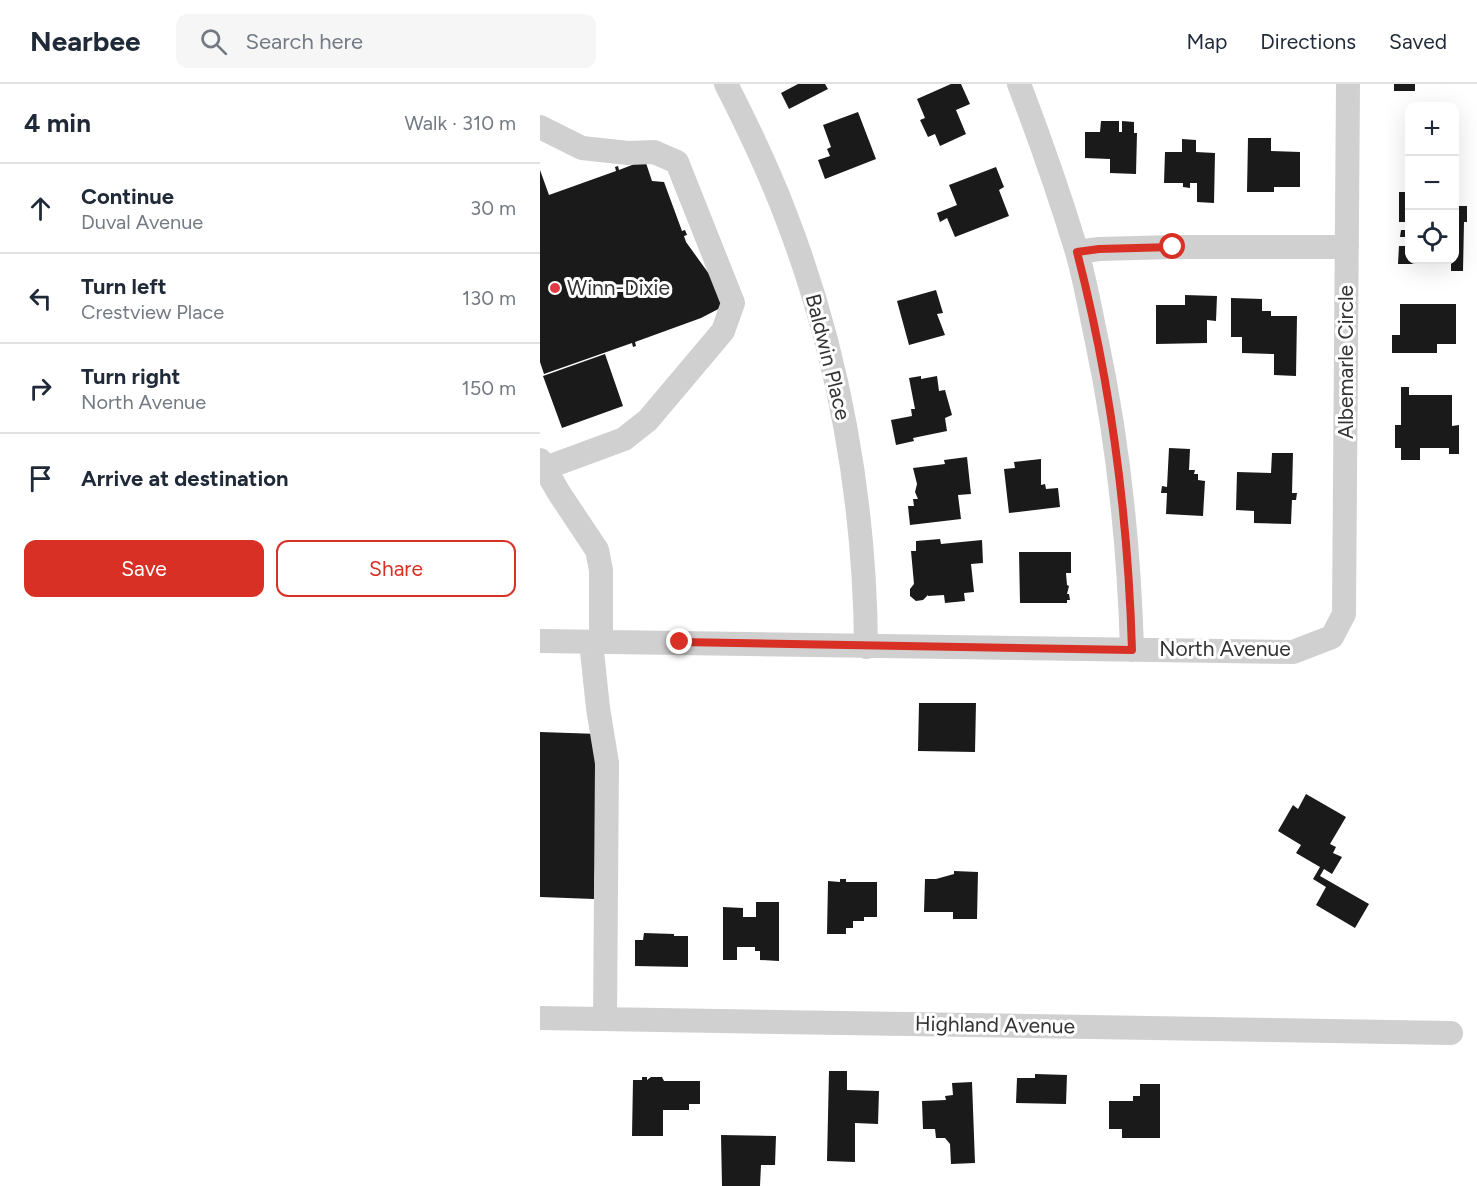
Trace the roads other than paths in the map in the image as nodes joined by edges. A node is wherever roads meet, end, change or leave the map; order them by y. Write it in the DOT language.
graph roads {
  1 [pos="726,84"];
  2 [pos="1019,84"];
  3 [pos="1348,84"];
  4 [pos="540,127"];
  5 [pos="1347,248"];
  6 [pos="1077,252"];
  7 [pos="541,466"];
  8 [pos="1332,637"];
  9 [pos="540,641"];
  10 [pos="596,642"];
  11 [pos="866,647"];
  12 [pos="1132,650"];
  13 [pos="540,1018"];
  14 [pos="605,1019"];
  15 [pos="1450,1033"];
  1 -- 11 [label="street, Baldwin Place"];
  2 -- 6 [label="street"];
  3 -- 5 [label="street, Albemarle Circle"];
  4 -- 7 [label="street"];
  5 -- 6 [label="street"];
  5 -- 8 [label="street, Albemarle Circle"];
  6 -- 12 [label="street"];
  7 -- 10 [label="street"];
  8 -- 12 [label="street, North Avenue"];
  9 -- 10 [label="street, North Avenue"];
  10 -- 11 [label="street, North Avenue"];
  10 -- 14 [label="street"];
  11 -- 12 [label="street, North Avenue"];
  13 -- 14 [label="street, Highland Avenue"];
  14 -- 15 [label="street, Highland Avenue"];
}
